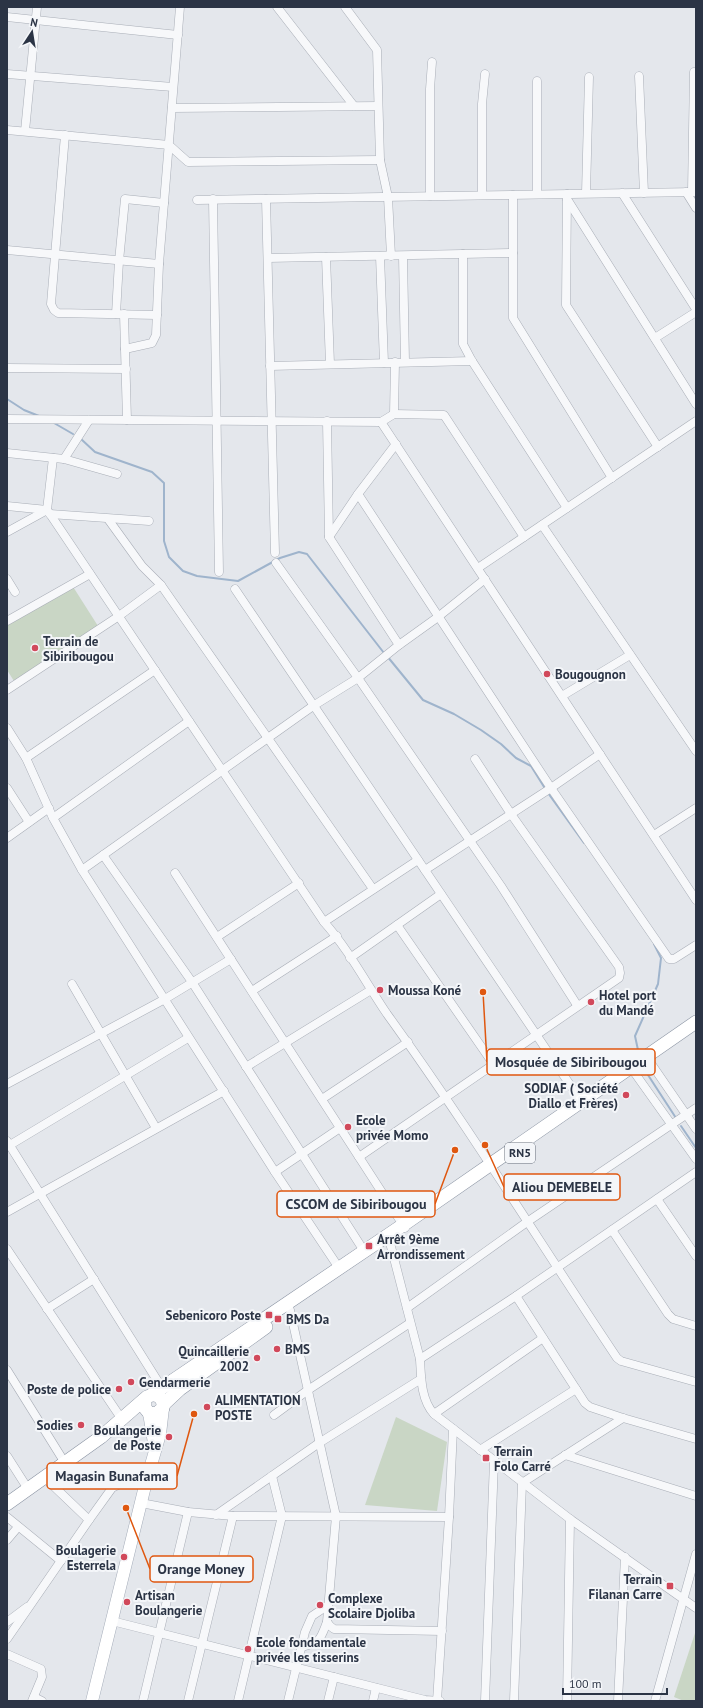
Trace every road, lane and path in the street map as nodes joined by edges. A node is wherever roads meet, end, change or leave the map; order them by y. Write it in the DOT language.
graph roads {
  1 [pos="37,7"];
  2 [pos="180,7"];
  3 [pos="277,7"];
  4 [pos="345,7"];
  5 [pos="7,17"];
  6 [pos="36,20"];
  7 [pos="178,35"];
  8 [pos="432,62"];
  9 [pos="694,72"];
  10 [pos="7,74"];
  11 [pos="485,74"];
  12 [pos="639,76"];
  13 [pos="30,77"];
  14 [pos="589,77"];
  15 [pos="537,81"];
  16 [pos="173,87"];
  17 [pos="354,106"];
  18 [pos="378,106"];
  19 [pos="172,108"];
  20 [pos="7,130"];
  21 [pos="25,132"];
  22 [pos="65,135"];
  23 [pos="169,145"];
  24 [pos="380,160"];
  25 [pos="691,192"];
  26 [pos="622,193"];
  27 [pos="644,193"];
  28 [pos="537,194"];
  29 [pos="586,194"];
  30 [pos="482,195"];
  31 [pos="513,195"];
  32 [pos="430,196"];
  33 [pos="567,196"];
  34 [pos="388,197"];
  35 [pos="213,199"];
  36 [pos="266,199"];
  37 [pos="197,200"];
  38 [pos="164,203"];
  39 [pos="696,208"];
  40 [pos="7,250"];
  41 [pos="513,253"];
  42 [pos="462,254"];
  43 [pos="54,255"];
  44 [pos="380,256"];
  45 [pos="391,256"];
  46 [pos="403,256"];
  47 [pos="326,257"];
  48 [pos="268,258"];
  49 [pos="119,261"];
  50 [pos="159,264"];
  51 [pos="696,310"];
  52 [pos="120,314"];
  53 [pos="157,315"];
  54 [pos="655,338"];
  55 [pos="125,349"];
  56 [pos="472,361"];
  57 [pos="395,362"];
  58 [pos="405,362"];
  59 [pos="384,363"];
  60 [pos="330,364"];
  61 [pos="270,366"];
  62 [pos="7,368"];
  63 [pos="126,369"];
  64 [pos="696,404"];
  65 [pos="394,414"];
  66 [pos="7,420"];
  67 [pos="89,420"];
  68 [pos="127,420"];
  69 [pos="217,421"];
  70 [pos="272,421"];
  71 [pos="327,421"];
  72 [pos="696,421"];
  73 [pos="381,422"];
  74 [pos="396,444"];
  75 [pos="658,447"];
  76 [pos="7,453"];
  77 [pos="53,458"];
  78 [pos="64,459"];
  79 [pos="117,474"];
  80 [pos="612,478"];
  81 [pos="358,494"];
  82 [pos="7,506"];
  83 [pos="567,508"];
  84 [pos="48,512"];
  85 [pos="108,518"];
  86 [pos="149,522"];
  87 [pos="542,525"];
  88 [pos="7,532"];
  89 [pos="329,537"];
  90 [pos="524,537"];
  91 [pos="275,553"];
  92 [pos="276,563"];
  93 [pos="478,568"];
  94 [pos="219,572"];
  95 [pos="90,574"];
  96 [pos="7,579"];
  97 [pos="485,579"];
  98 [pos="161,585"];
  99 [pos="235,589"];
  100 [pos="15,592"];
  101 [pos="119,616"];
  102 [pos="438,617"];
  103 [pos="7,621"];
  104 [pos="399,645"];
  105 [pos="630,655"];
  106 [pos="155,670"];
  107 [pos="358,678"];
  108 [pos="7,690"];
  109 [pos="562,696"];
  110 [pos="313,706"];
  111 [pos="189,721"];
  112 [pos="7,728"];
  113 [pos="269,738"];
  114 [pos="693,741"];
  115 [pos="696,751"];
  116 [pos="600,754"];
  117 [pos="26,758"];
  118 [pos="475,759"];
  119 [pos="222,770"];
  120 [pos="7,788"];
  121 [pos="551,788"];
  122 [pos="49,808"];
  123 [pos="696,808"];
  124 [pos="511,814"];
  125 [pos="53,818"];
  126 [pos="29,822"];
  127 [pos="654,835"];
  128 [pos="7,838"];
  129 [pos="470,840"];
  130 [pos="103,855"];
  131 [pos="418,860"];
  132 [pos="82,870"];
  133 [pos="425,870"];
  134 [pos="175,873"];
  135 [pos="298,883"];
  136 [pos="373,889"];
  137 [pos="441,894"];
  138 [pos="696,900"];
  139 [pos="324,922"];
  140 [pos="397,925"];
  141 [pos="337,936"];
  142 [pos="217,938"];
  143 [pos="696,945"];
  144 [pos="350,958"];
  145 [pos="231,959"];
  146 [pos="192,982"];
  147 [pos="72,984"];
  148 [pos="371,990"];
  149 [pos="252,991"];
  150 [pos="165,999"];
  151 [pos="577,1005"];
  152 [pos="696,1022"];
  153 [pos="696,1031"];
  154 [pos="101,1034"];
  155 [pos="536,1035"];
  156 [pos="188,1038"];
  157 [pos="285,1042"];
  158 [pos="408,1042"];
  159 [pos="650,1062"];
  160 [pos="494,1065"];
  161 [pos="246,1067"];
  162 [pos="634,1072"];
  163 [pos="126,1075"];
  164 [pos="7,1084"];
  165 [pos="224,1091"];
  166 [pos="446,1097"];
  167 [pos="322,1099"];
  168 [pos="582,1101"];
  169 [pos="696,1108"];
  170 [pos="686,1114"];
  171 [pos="671,1124"];
  172 [pos="156,1128"];
  173 [pos="340,1128"];
  174 [pos="696,1129"];
  175 [pos="8,1143"];
  176 [pos="302,1154"];
  177 [pos="359,1157"];
  178 [pos="696,1159"];
  179 [pos="493,1168"];
  180 [pos="275,1172"];
  181 [pos="696,1172"];
  182 [pos="40,1193"];
  183 [pos="657,1199"];
  184 [pos="7,1212"];
  185 [pos="527,1222"];
  186 [pos="405,1227"];
  187 [pos="612,1230"];
  188 [pos="388,1238"];
  189 [pos="7,1249"];
  190 [pos="364,1251"];
  191 [pos="696,1256"];
  192 [pos="339,1268"];
  193 [pos="557,1268"];
  194 [pos="94,1279"];
  195 [pos="516,1296"];
  196 [pos="47,1308"];
  197 [pos="407,1308"];
  198 [pos="290,1310"];
  199 [pos="410,1323"];
  200 [pos="696,1326"];
  201 [pos="543,1338"];
  202 [pos="420,1359"];
  203 [pos="7,1370"];
  204 [pos="421,1379"];
  205 [pos="696,1382"];
  206 [pos="576,1389"];
  207 [pos="308,1390"];
  208 [pos="151,1401"];
  209 [pos="163,1406"];
  210 [pos="434,1414"];
  211 [pos="274,1415"];
  212 [pos="623,1418"];
  213 [pos="123,1422"];
  214 [pos="453,1429"];
  215 [pos="696,1440"];
  216 [pos="319,1443"];
  217 [pos="480,1450"];
  218 [pos="155,1452"];
  219 [pos="565,1455"];
  220 [pos="7,1456"];
  221 [pos="494,1461"];
  222 [pos="65,1463"];
  223 [pos="272,1476"];
  224 [pos="44,1478"];
  225 [pos="146,1482"];
  226 [pos="522,1483"];
  227 [pos="28,1489"];
  228 [pos="696,1496"];
  229 [pos="141,1503"];
  230 [pos="7,1504"];
  231 [pos="188,1512"];
  232 [pos="216,1515"];
  233 [pos="233,1516"];
  234 [pos="282,1516"];
  235 [pos="336,1516"];
  236 [pos="449,1517"];
  237 [pos="7,1518"];
  238 [pos="570,1519"];
  239 [pos="89,1520"];
  240 [pos="18,1526"];
  241 [pos="7,1540"];
  242 [pos="696,1554"];
  243 [pos="625,1557"];
  244 [pos="60,1561"];
  245 [pos="683,1598"];
  246 [pos="31,1605"];
  247 [pos="327,1606"];
  248 [pos="696,1608"];
  249 [pos="112,1621"];
  250 [pos="7,1622"];
  251 [pos="327,1622"];
  252 [pos="442,1631"];
  253 [pos="160,1633"];
  254 [pos="7,1640"];
  255 [pos="202,1644"];
  256 [pos="302,1647"];
  257 [pos="7,1654"];
  258 [pos="248,1656"];
  259 [pos="297,1667"];
  260 [pos="334,1677"];
  261 [pos="376,1688"];
  262 [pos="33,1699"];
  263 [pos="425,1700"];
  264 [pos="656,1700"];
  265 [pos="42,1701"];
  266 [pos="92,1701"];
  267 [pos="143,1701"];
  268 [pos="188,1701"];
  269 [pos="238,1701"];
  270 [pos="288,1701"];
  271 [pos="328,1701"];
  272 [pos="373,1701"];
  273 [pos="437,1701"];
  274 [pos="440,1701"];
  275 [pos="485,1701"];
  276 [pos="514,1701"];
  277 [pos="567,1701"];
  278 [pos="618,1701"];
  279 [pos="646,1701"];
  1 -- 6 [label="street"];
  2 -- 7 [label="street"];
  3 -- 17 [label="street"];
  4 -- 18 [label="street"];
  5 -- 6 [label="street"];
  6 -- 7 [label="street"];
  6 -- 13 [label="street"];
  7 -- 16 [label="street"];
  8 -- 32 [label="street"];
  9 -- 25 [label="street"];
  10 -- 13 [label="street"];
  11 -- 30 [label="street"];
  12 -- 27 [label="street"];
  13 -- 16 [label="street"];
  13 -- 21 [label="street"];
  14 -- 29 [label="street"];
  15 -- 28 [label="street"];
  16 -- 19 [label="street"];
  17 -- 18 [label="street"];
  17 -- 19 [label="street"];
  18 -- 24 [label="street"];
  19 -- 23 [label="street"];
  20 -- 21 [label="street"];
  21 -- 22 [label="street"];
  22 -- 23 [label="street"];
  22 -- 43 [label="street"];
  23 -- 24 [label="street"];
  23 -- 38 [label="street"];
  24 -- 34 [label="street"];
  25 -- 27 [label="street"];
  25 -- 39 [label="street"];
  26 -- 27 [label="street"];
  26 -- 29 [label="street"];
  26 -- 51 [label="street"];
  28 -- 31 [label="street"];
  28 -- 33 [label="street"];
  29 -- 33 [label="street"];
  30 -- 31 [label="street"];
  30 -- 32 [label="street"];
  31 -- 41 [label="street"];
  32 -- 34 [label="street"];
  33 -- 54 [label="street"];
  33 -- 75 [label="street"];
  34 -- 36 [label="street"];
  34 -- 45 [label="street"];
  35 -- 36 [label="street"];
  35 -- 37 [label="street"];
  35 -- 69 [label="street"];
  36 -- 48 [label="street"];
  38 -- 49 [label="street"];
  38 -- 50 [label="street"];
  40 -- 43 [label="street"];
  41 -- 42 [label="street"];
  41 -- 80 [label="street"];
  42 -- 46 [label="street"];
  42 -- 56 [label="street"];
  43 -- 49 [label="street"];
  43 -- 52 [label="street"];
  44 -- 45 [label="street"];
  44 -- 47 [label="street"];
  44 -- 59 [label="street"];
  45 -- 46 [label="street"];
  46 -- 58 [label="street"];
  47 -- 48 [label="street"];
  47 -- 60 [label="street"];
  48 -- 61 [label="street"];
  49 -- 50 [label="street"];
  49 -- 52 [label="street"];
  50 -- 53 [label="street"];
  51 -- 54 [label="street"];
  52 -- 53 [label="street"];
  52 -- 55 [label="street"];
  53 -- 55 [label="street"];
  54 -- 64 [label="street"];
  55 -- 63 [label="street"];
  56 -- 58 [label="street"];
  56 -- 83 [label="street"];
  57 -- 58 [label="street"];
  57 -- 59 [label="street"];
  57 -- 65 [label="street"];
  59 -- 60 [label="street"];
  60 -- 61 [label="street"];
  61 -- 70 [label="street"];
  62 -- 63 [label="street"];
  63 -- 68 [label="street"];
  65 -- 73 [label="street"];
  65 -- 90 [label="street"];
  66 -- 67 [label="street"];
  67 -- 68 [label="street"];
  67 -- 78 [label="street"];
  68 -- 69 [label="street"];
  69 -- 70 [label="street"];
  69 -- 94 [label="street"];
  70 -- 71 [label="street"];
  70 -- 91 [label="street"];
  71 -- 73 [label="street"];
  71 -- 89 [label="street"];
  72 -- 75 [label="street"];
  73 -- 74 [label="street"];
  74 -- 81 [label="street"];
  74 -- 93 [label="street"];
  75 -- 80 [label="street"];
  76 -- 77 [label="street"];
  77 -- 78 [label="street"];
  77 -- 84 [label="street"];
  78 -- 79 [label="street"];
  80 -- 83 [label="street"];
  81 -- 89 [label="street"];
  81 -- 102 [label="street"];
  82 -- 84 [label="street"];
  83 -- 87 [label="street"];
  84 -- 85 [label="street"];
  84 -- 88 [label="street"];
  84 -- 95 [label="street"];
  85 -- 86 [label="street"];
  85 -- 98 [label="street"];
  87 -- 90 [label="street"];
  87 -- 105 [label="street"];
  89 -- 104 [label="street"];
  90 -- 93 [label="street"];
  92 -- 107 [label="street"];
  93 -- 97 [label="street"];
  95 -- 101 [label="street"];
  95 -- 103 [label="street"];
  96 -- 100 [label="street"];
  97 -- 102 [label="street"];
  97 -- 109 [label="street"];
  98 -- 101 [label="street"];
  98 -- 113 [label="street"];
  99 -- 110 [label="street"];
  101 -- 106 [label="street"];
  101 -- 108 [label="street"];
  102 -- 104 [label="street"];
  102 -- 121 [label="street"];
  104 -- 107 [label="street"];
  105 -- 109 [label="street"];
  105 -- 114 [label="street"];
  106 -- 111 [label="street"];
  106 -- 117 [label="street"];
  107 -- 110 [label="street"];
  107 -- 129 [label="street"];
  109 -- 116 [label="street"];
  110 -- 113 [label="street"];
  110 -- 131 [label="street"];
  111 -- 119 [label="street"];
  111 -- 125 [label="street"];
  112 -- 117 [label="street"];
  113 -- 119 [label="street"];
  113 -- 136 [label="street"];
  114 -- 115 [label="street"];
  116 -- 121 [label="street"];
  116 -- 127 [label="street"];
  117 -- 122 [label="street"];
  118 -- 124 [label="street"];
  119 -- 130 [label="street"];
  119 -- 135 [label="street"];
  120 -- 126 [label="street"];
  121 -- 124 [label="street"];
  121 -- 143 [label="street"];
  122 -- 125 [label="street"];
  122 -- 126 [label="street"];
  123 -- 127 [label="street"];
  124 -- 129 [label="street"];
  124 -- 151 [label="street"];
  125 -- 132 [label="street"];
  126 -- 128 [label="street"];
  127 -- 138 [label="street"];
  129 -- 133 [label="street"];
  129 -- 151 [label="street"];
  130 -- 132 [label="street"];
  130 -- 146 [label="street"];
  131 -- 133 [label="street"];
  131 -- 136 [label="street"];
  132 -- 150 [label="street"];
  133 -- 137 [label="street"];
  134 -- 142 [label="street"];
  135 -- 139 [label="street"];
  135 -- 142 [label="street"];
  136 -- 139 [label="street"];
  137 -- 140 [label="street"];
  137 -- 155 [label="street"];
  139 -- 141 [label="street"];
  140 -- 144 [label="street"];
  140 -- 160 [label="street"];
  141 -- 144 [label="street"];
  141 -- 149 [label="street"];
  142 -- 145 [label="street"];
  144 -- 148 [label="street"];
  145 -- 146 [label="street"];
  145 -- 149 [label="street"];
  146 -- 150 [label="street"];
  146 -- 161 [label="street"];
  147 -- 154 [label="street"];
  148 -- 157 [label="street"];
  148 -- 158 [label="street"];
  149 -- 157 [label="street"];
  150 -- 154 [label="street"];
  150 -- 156 [label="street"];
  151 -- 155 [label="street"];
  152 -- 168 [label="highway, RN5"];
  153 -- 159 [label="highway, RN5"];
  154 -- 163 [label="street"];
  154 -- 164 [label="street"];
  155 -- 160 [label="street"];
  155 -- 168 [label="street"];
  156 -- 163 [label="street"];
  156 -- 165 [label="street"];
  157 -- 161 [label="street"];
  157 -- 167 [label="street"];
  158 -- 166 [label="street"];
  158 -- 167 [label="street"];
  159 -- 162 [label="highway, RN5"];
  159 -- 170 [label="street"];
  160 -- 166 [label="street"];
  161 -- 176 [label="street"];
  162 -- 171 [label="street"];
  162 -- 179 [label="highway, RN5"];
  163 -- 172 [label="street"];
  163 -- 175 [label="street"];
  165 -- 172 [label="street"];
  165 -- 180 [label="street"];
  166 -- 177 [label="street"];
  166 -- 179 [label="street"];
  167 -- 173 [label="street"];
  168 -- 179 [label="highway, RN5"];
  169 -- 170 [label="street"];
  170 -- 171 [label="street"];
  170 -- 174 [label="street"];
  171 -- 178 [label="street"];
  171 -- 185 [label="street"];
  172 -- 182 [label="street"];
  173 -- 176 [label="street"];
  173 -- 177 [label="street"];
  175 -- 182 [label="street"];
  176 -- 180 [label="street"];
  176 -- 190 [label="street"];
  177 -- 186 [label="street"];
  179 -- 185 [label="street"];
  179 -- 186 [label="highway, RN5"];
  180 -- 192 [label="street"];
  181 -- 183 [label="street"];
  182 -- 184 [label="street"];
  182 -- 194 [label="street"];
  183 -- 187 [label="street"];
  183 -- 191 [label="street"];
  185 -- 193 [label="street"];
  185 -- 197 [label="street"];
  186 -- 188 [label="highway, RN5"];
  187 -- 193 [label="street"];
  187 -- 200 [label="street"];
  188 -- 190 [label="highway, RN5"];
  188 -- 197 [label="street"];
  188 -- 198 [label="highway, RN5"];
  189 -- 196 [label="street"];
  190 -- 192 [label="highway, RN5"];
  192 -- 208 [label="highway, RN5"];
  193 -- 195 [label="street"];
  193 -- 205 [label="street"];
  194 -- 196 [label="street"];
  194 -- 208 [label="street"];
  195 -- 201 [label="street"];
  195 -- 202 [label="street"];
  196 -- 213 [label="street"];
  197 -- 199 [label="street"];
  198 -- 207 [label="street"];
  198 -- 209 [label="highway, RN5"];
  199 -- 202 [label="street"];
  199 -- 207 [label="street"];
  201 -- 206 [label="street"];
  201 -- 210 [label="street"];
  202 -- 204 [label="street"];
  203 -- 222 [label="street"];
  204 -- 210 [label="street"];
  204 -- 216 [label="street"];
  206 -- 212 [label="street"];
  206 -- 217 [label="street"];
  207 -- 211 [label="street"];
  207 -- 216 [label="street"];
  208 -- 209 [label="highway, RN5"];
  208 -- 213 [label="highway, RN5"];
  208 -- 218 [label="main road"];
  209 -- 218 [label="main road"];
  210 -- 214 [label="street"];
  212 -- 215 [label="street"];
  212 -- 219 [label="street"];
  213 -- 222 [label="highway, RN5"];
  214 -- 217 [label="street"];
  214 -- 236 [label="street"];
  216 -- 223 [label="street"];
  216 -- 235 [label="street"];
  217 -- 221 [label="street"];
  218 -- 225 [label="main road"];
  219 -- 226 [label="street"];
  219 -- 228 [label="street"];
  220 -- 227 [label="street"];
  221 -- 226 [label="street"];
  221 -- 275 [label="street"];
  222 -- 224 [label="highway, RN5"];
  223 -- 232 [label="street"];
  223 -- 234 [label="street"];
  224 -- 227 [label="highway, RN5"];
  224 -- 239 [label="street"];
  225 -- 229 [label="main road"];
  225 -- 239 [label="street"];
  226 -- 238 [label="street"];
  226 -- 276 [label="street"];
  227 -- 230 [label="highway, RN5"];
  229 -- 231 [label="street"];
  229 -- 249 [label="main road"];
  231 -- 232 [label="street"];
  231 -- 253 [label="street"];
  232 -- 233 [label="street"];
  233 -- 234 [label="street"];
  233 -- 255 [label="street"];
  234 -- 235 [label="street"];
  234 -- 258 [label="street"];
  235 -- 236 [label="street"];
  235 -- 247 [label="street"];
  236 -- 252 [label="street"];
  237 -- 240 [label="street"];
  238 -- 243 [label="street"];
  238 -- 277 [label="street"];
  239 -- 244 [label="street"];
  240 -- 241 [label="street"];
  240 -- 244 [label="street"];
  242 -- 245 [label="street"];
  243 -- 245 [label="street"];
  243 -- 278 [label="street"];
  244 -- 246 [label="street"];
  245 -- 248 [label="street"];
  245 -- 264 [label="street"];
  246 -- 250 [label="street"];
  246 -- 254 [label="street"];
  247 -- 251 [label="street"];
  247 -- 256 [label="street"];
  249 -- 253 [label="street"];
  249 -- 266 [label="main road"];
  251 -- 252 [label="street"];
  251 -- 256 [label="street"];
  252 -- 273 [label="street"];
  253 -- 255 [label="street"];
  253 -- 267 [label="street"];
  255 -- 258 [label="street"];
  255 -- 268 [label="street"];
  256 -- 259 [label="street"];
  257 -- 262 [label="street"];
  258 -- 259 [label="street"];
  258 -- 269 [label="street"];
  259 -- 260 [label="street"];
  259 -- 270 [label="street"];
  260 -- 261 [label="street"];
  260 -- 271 [label="street"];
  261 -- 263 [label="street"];
  261 -- 272 [label="street"];
  262 -- 265 [label="street"];
  263 -- 273 [label="street"];
  264 -- 279 [label="street"];
  273 -- 274 [label="street"];
}
